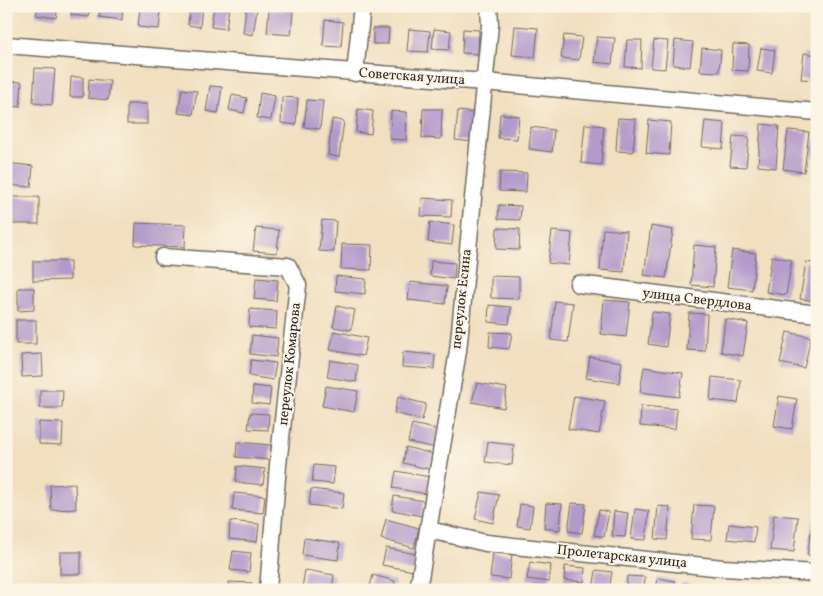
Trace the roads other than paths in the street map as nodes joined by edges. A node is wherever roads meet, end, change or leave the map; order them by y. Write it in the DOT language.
graph roads {
  1 [pos="362,6"];
  2 [pos="489,6"];
  3 [pos="6,44"];
  4 [pos="355,73"];
  5 [pos="484,82"];
  6 [pos="817,112"];
  7 [pos="163,257"];
  8 [pos="578,284"];
  9 [pos="817,314"];
  10 [pos="429,530"];
  11 [pos="817,573"];
  12 [pos="268,590"];
  13 [pos="418,590"];
  1 -- 4 [label="street"];
  2 -- 5 [label="street, переулок Есина"];
  3 -- 4 [label="street, Советская улица"];
  4 -- 5 [label="street, Советская улица"];
  5 -- 6 [label="street, Советская улица"];
  5 -- 10 [label="street, переулок Есина"];
  7 -- 12 [label="street, переулок Комарова"];
  8 -- 9 [label="street, улица Свердлова"];
  10 -- 11 [label="street, Пролетарская улица"];
  10 -- 13 [label="street, переулок Есина"];
}
